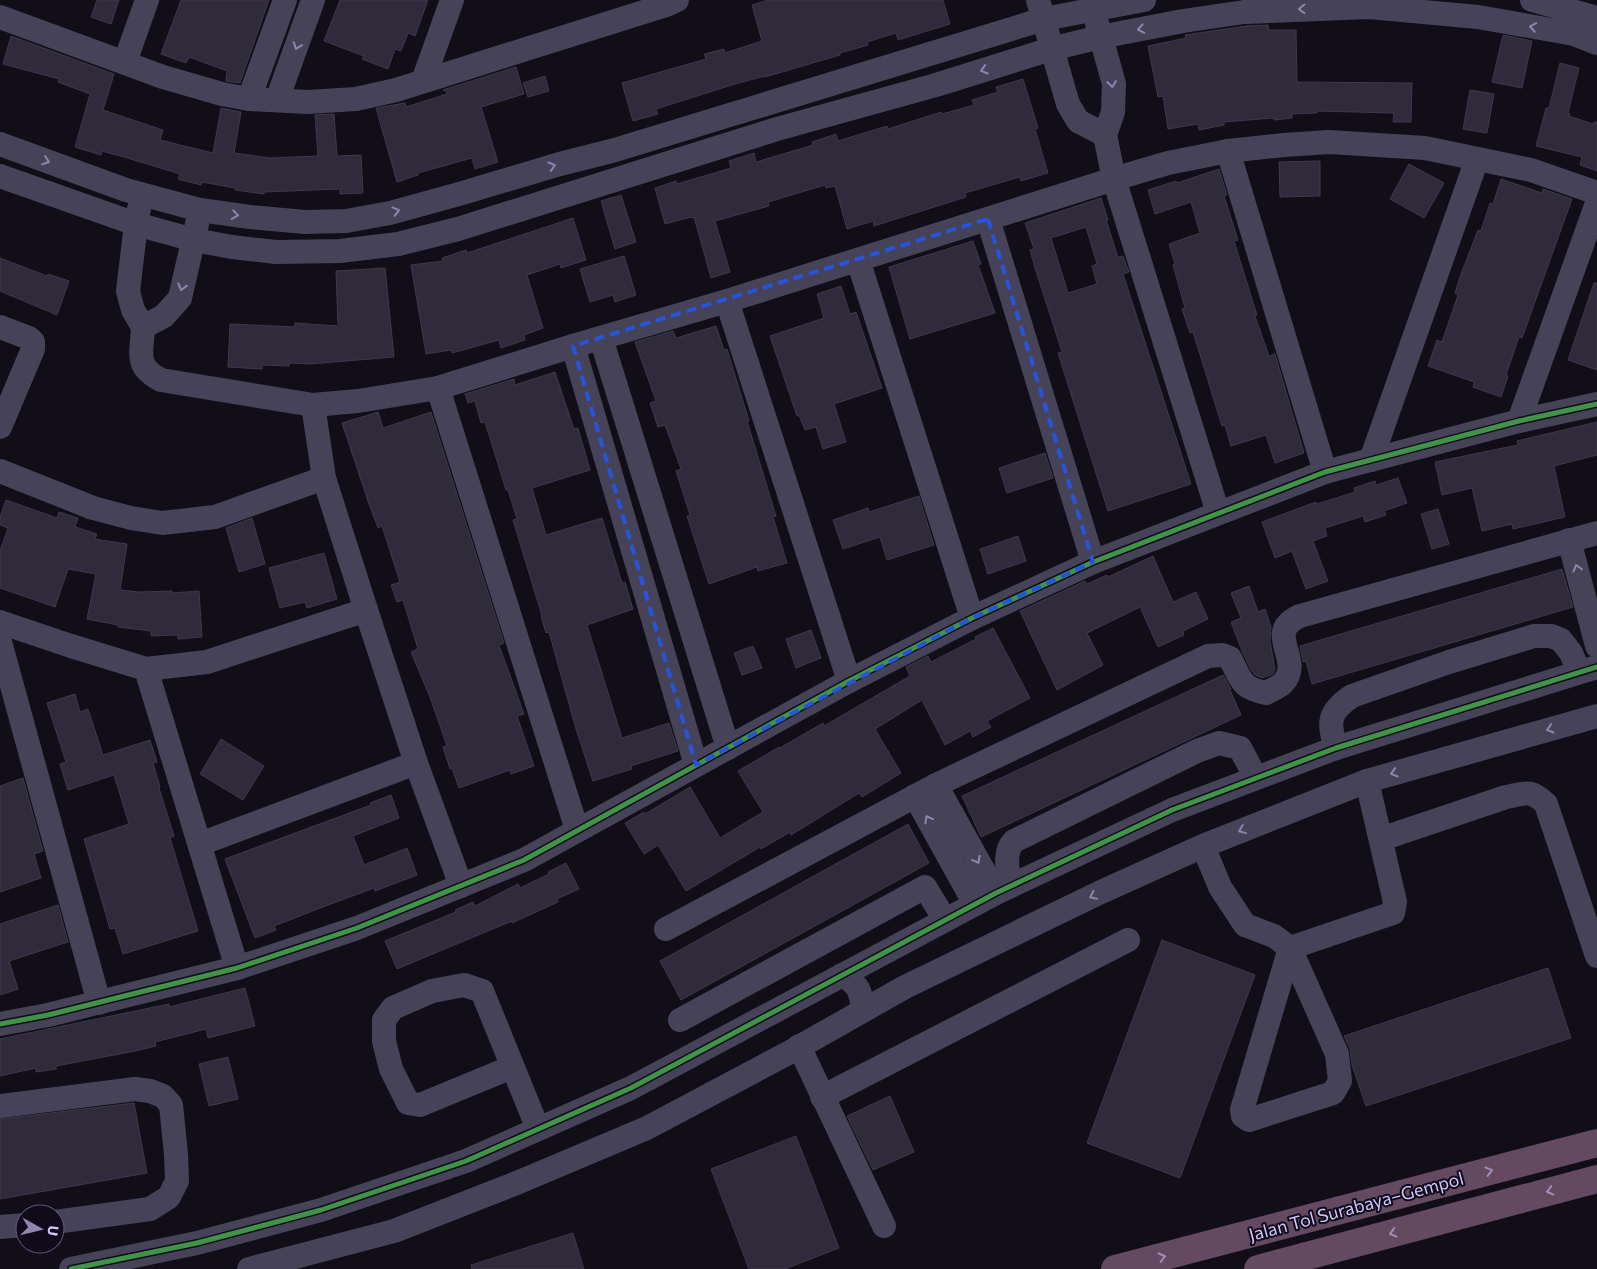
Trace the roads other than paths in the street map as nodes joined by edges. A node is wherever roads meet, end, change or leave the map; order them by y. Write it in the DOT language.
graph roads {
  1 [pos="147,0"];
  2 [pos="285,0"];
  3 [pos="313,0"];
  4 [pos="452,0"];
  5 [pos="677,0"];
  6 [pos="1144,0"];
  7 [pos="1532,0"];
  8 [pos="1091,5"];
  9 [pos="1041,10"];
  10 [pos="0,17"];
  11 [pos="1585,22"];
  12 [pos="1100,37"];
  13 [pos="1597,43"];
  14 [pos="1051,49"];
  15 [pos="125,62"];
  16 [pos="423,81"];
  17 [pos="249,99"];
  18 [pos="277,100"];
  19 [pos="1105,135"];
  20 [pos="0,144"];
  21 [pos="614,150"];
  22 [pos="1228,151"];
  23 [pos="1477,159"];
  24 [pos="0,176"];
  25 [pos="624,178"];
  26 [pos="1114,178"];
  27 [pos="1597,193"];
  28 [pos="143,195"];
  29 [pos="1597,203"];
  30 [pos="200,210"];
  31 [pos="988,219"];
  32 [pos="136,224"];
  33 [pos="194,240"];
  34 [pos="858,260"];
  35 [pos="726,301"];
  36 [pos="0,327"];
  37 [pos="143,327"];
  38 [pos="600,338"];
  39 [pos="573,346"];
  40 [pos="438,388"];
  41 [pos="313,404"];
  42 [pos="1597,404"];
  43 [pos="1519,421"];
  44 [pos="0,427"];
  45 [pos="1371,460"];
  46 [pos="0,471"];
  47 [pos="1325,472"];
  48 [pos="324,478"];
  49 [pos="1218,513"];
  50 [pos="1597,532"];
  51 [pos="1570,540"];
  52 [pos="1092,562"];
  53 [pos="366,610"];
  54 [pos="972,618"];
  55 [pos="0,622"];
  56 [pos="0,642"];
  57 [pos="1597,646"];
  58 [pos="146,669"];
  59 [pos="1588,670"];
  60 [pos="849,681"];
  61 [pos="1597,716"];
  62 [pos="728,748"];
  63 [pos="1336,748"];
  64 [pos="416,763"];
  65 [pos="696,765"];
  66 [pos="1256,778"];
  67 [pos="1367,781"];
  68 [pos="936,785"];
  69 [pos="915,796"];
  70 [pos="577,830"];
  71 [pos="1381,839"];
  72 [pos="200,844"];
  73 [pos="1203,846"];
  74 [pos="461,886"];
  75 [pos="994,894"];
  76 [pos="891,906"];
  77 [pos="945,920"];
  78 [pos="666,929"];
  79 [pos="908,940"];
  80 [pos="1128,940"];
  81 [pos="1290,948"];
  82 [pos="811,949"];
  83 [pos="887,951"];
  84 [pos="1597,956"];
  85 [pos="237,968"];
  86 [pos="835,979"];
  87 [pos="905,987"];
  88 [pos="99,1003"];
  89 [pos="863,1010"];
  90 [pos="680,1020"];
  91 [pos="0,1024"];
  92 [pos="799,1046"];
  93 [pos="512,1067"];
  94 [pos="822,1097"];
  95 [pos="0,1106"];
  96 [pos="538,1129"];
  97 [pos="1597,1143"];
  98 [pos="1597,1179"];
  99 [pos="65,1221"];
  100 [pos="15,1226"];
  101 [pos="884,1226"];
  102 [pos="0,1227"];
  103 [pos="71,1269"];
  104 [pos="249,1269"];
  105 [pos="1115,1269"];
  106 [pos="1258,1269"];
  1 -- 15 [label="street"];
  2 -- 17 [label="street"];
  3 -- 18 [label="street, one-way"];
  4 -- 16 [label="street"];
  5 -- 16 [label="street"];
  6 -- 8 [label="street"];
  7 -- 11 [label="street"];
  8 -- 9 [label="street"];
  8 -- 12 [label="street"];
  9 -- 14 [label="street"];
  9 -- 21 [label="street"];
  10 -- 15 [label="street"];
  11 -- 12 [label="street, one-way"];
  11 -- 13 [label="street"];
  12 -- 14 [label="street"];
  12 -- 19 [label="street, one-way"];
  14 -- 19 [label="street"];
  14 -- 25 [label="street, one-way"];
  15 -- 17 [label="street"];
  16 -- 18 [label="street"];
  17 -- 18 [label="street"];
  19 -- 26 [label="street"];
  20 -- 28 [label="street, one-way"];
  21 -- 25 [label="street"];
  30 -- 21 [label="street, one-way"];
  22 -- 23 [label="street"];
  22 -- 26 [label="street"];
  22 -- 47 [label="street"];
  23 -- 27 [label="street"];
  23 -- 45 [label="street"];
  24 -- 32 [label="street"];
  25 -- 33 [label="street"];
  26 -- 31 [label="street"];
  26 -- 49 [label="street"];
  28 -- 30 [label="street"];
  28 -- 32 [label="street"];
  29 -- 43 [label="street"];
  30 -- 33 [label="street"];
  31 -- 34 [label="street"];
  31 -- 52 [label="street"];
  32 -- 33 [label="street"];
  32 -- 37 [label="street"];
  33 -- 37 [label="street, one-way"];
  34 -- 35 [label="street"];
  34 -- 54 [label="street"];
  35 -- 38 [label="street"];
  35 -- 60 [label="street"];
  36 -- 44 [label="street"];
  37 -- 41 [label="street"];
  38 -- 39 [label="street"];
  38 -- 62 [label="street"];
  39 -- 40 [label="street"];
  39 -- 65 [label="street"];
  40 -- 41 [label="street"];
  40 -- 70 [label="street"];
  41 -- 48 [label="street"];
  42 -- 43 [label="street"];
  43 -- 45 [label="street"];
  45 -- 47 [label="street"];
  46 -- 48 [label="street"];
  47 -- 49 [label="street"];
  48 -- 53 [label="street"];
  49 -- 52 [label="street"];
  50 -- 51 [label="street"];
  57 -- 51 [label="street, one-way"];
  51 -- 68 [label="street"];
  52 -- 54 [label="street"];
  53 -- 58 [label="street"];
  53 -- 64 [label="street"];
  54 -- 60 [label="street"];
  55 -- 58 [label="street"];
  56 -- 88 [label="street"];
  58 -- 72 [label="street"];
  59 -- 63 [label="street"];
  59 -- 63 [label="street"];
  60 -- 62 [label="street"];
  61 -- 67 [label="street, one-way"];
  62 -- 65 [label="street"];
  63 -- 66 [label="street"];
  64 -- 72 [label="street"];
  64 -- 74 [label="street"];
  65 -- 70 [label="street"];
  66 -- 75 [label="street"];
  66 -- 75 [label="street"];
  67 -- 71 [label="street"];
  67 -- 73 [label="street, one-way"];
  68 -- 69 [label="street"];
  68 -- 75 [label="street, one-way"];
  75 -- 69 [label="street, one-way"];
  69 -- 78 [label="street"];
  70 -- 74 [label="street"];
  71 -- 81 [label="street"];
  71 -- 84 [label="street"];
  72 -- 85 [label="street"];
  73 -- 81 [label="street"];
  73 -- 87 [label="street, one-way"];
  74 -- 85 [label="street"];
  75 -- 77 [label="street"];
  76 -- 77 [label="street"];
  76 -- 79 [label="street"];
  76 -- 82 [label="street"];
  77 -- 79 [label="street"];
  79 -- 83 [label="street"];
  80 -- 94 [label="street"];
  81 -- 81 [label="street"];
  82 -- 86 [label="street"];
  82 -- 90 [label="street"];
  83 -- 86 [label="street"];
  83 -- 87 [label="street"];
  85 -- 88 [label="street"];
  86 -- 89 [label="street"];
  86 -- 96 [label="street"];
  87 -- 89 [label="street"];
  88 -- 91 [label="street"];
  89 -- 92 [label="street"];
  92 -- 94 [label="street"];
  92 -- 104 [label="street"];
  93 -- 93 [label="street"];
  93 -- 96 [label="street"];
  94 -- 101 [label="street"];
  95 -- 99 [label="street"];
  96 -- 103 [label="street"];
  105 -- 97 [label="highway, Jalan Tol Surabaya–Gempol, one-way"];
  98 -- 106 [label="highway, Jalan Tol Surabaya–Gempol, one-way"];
  100 -- 102 [label="street"];
}
